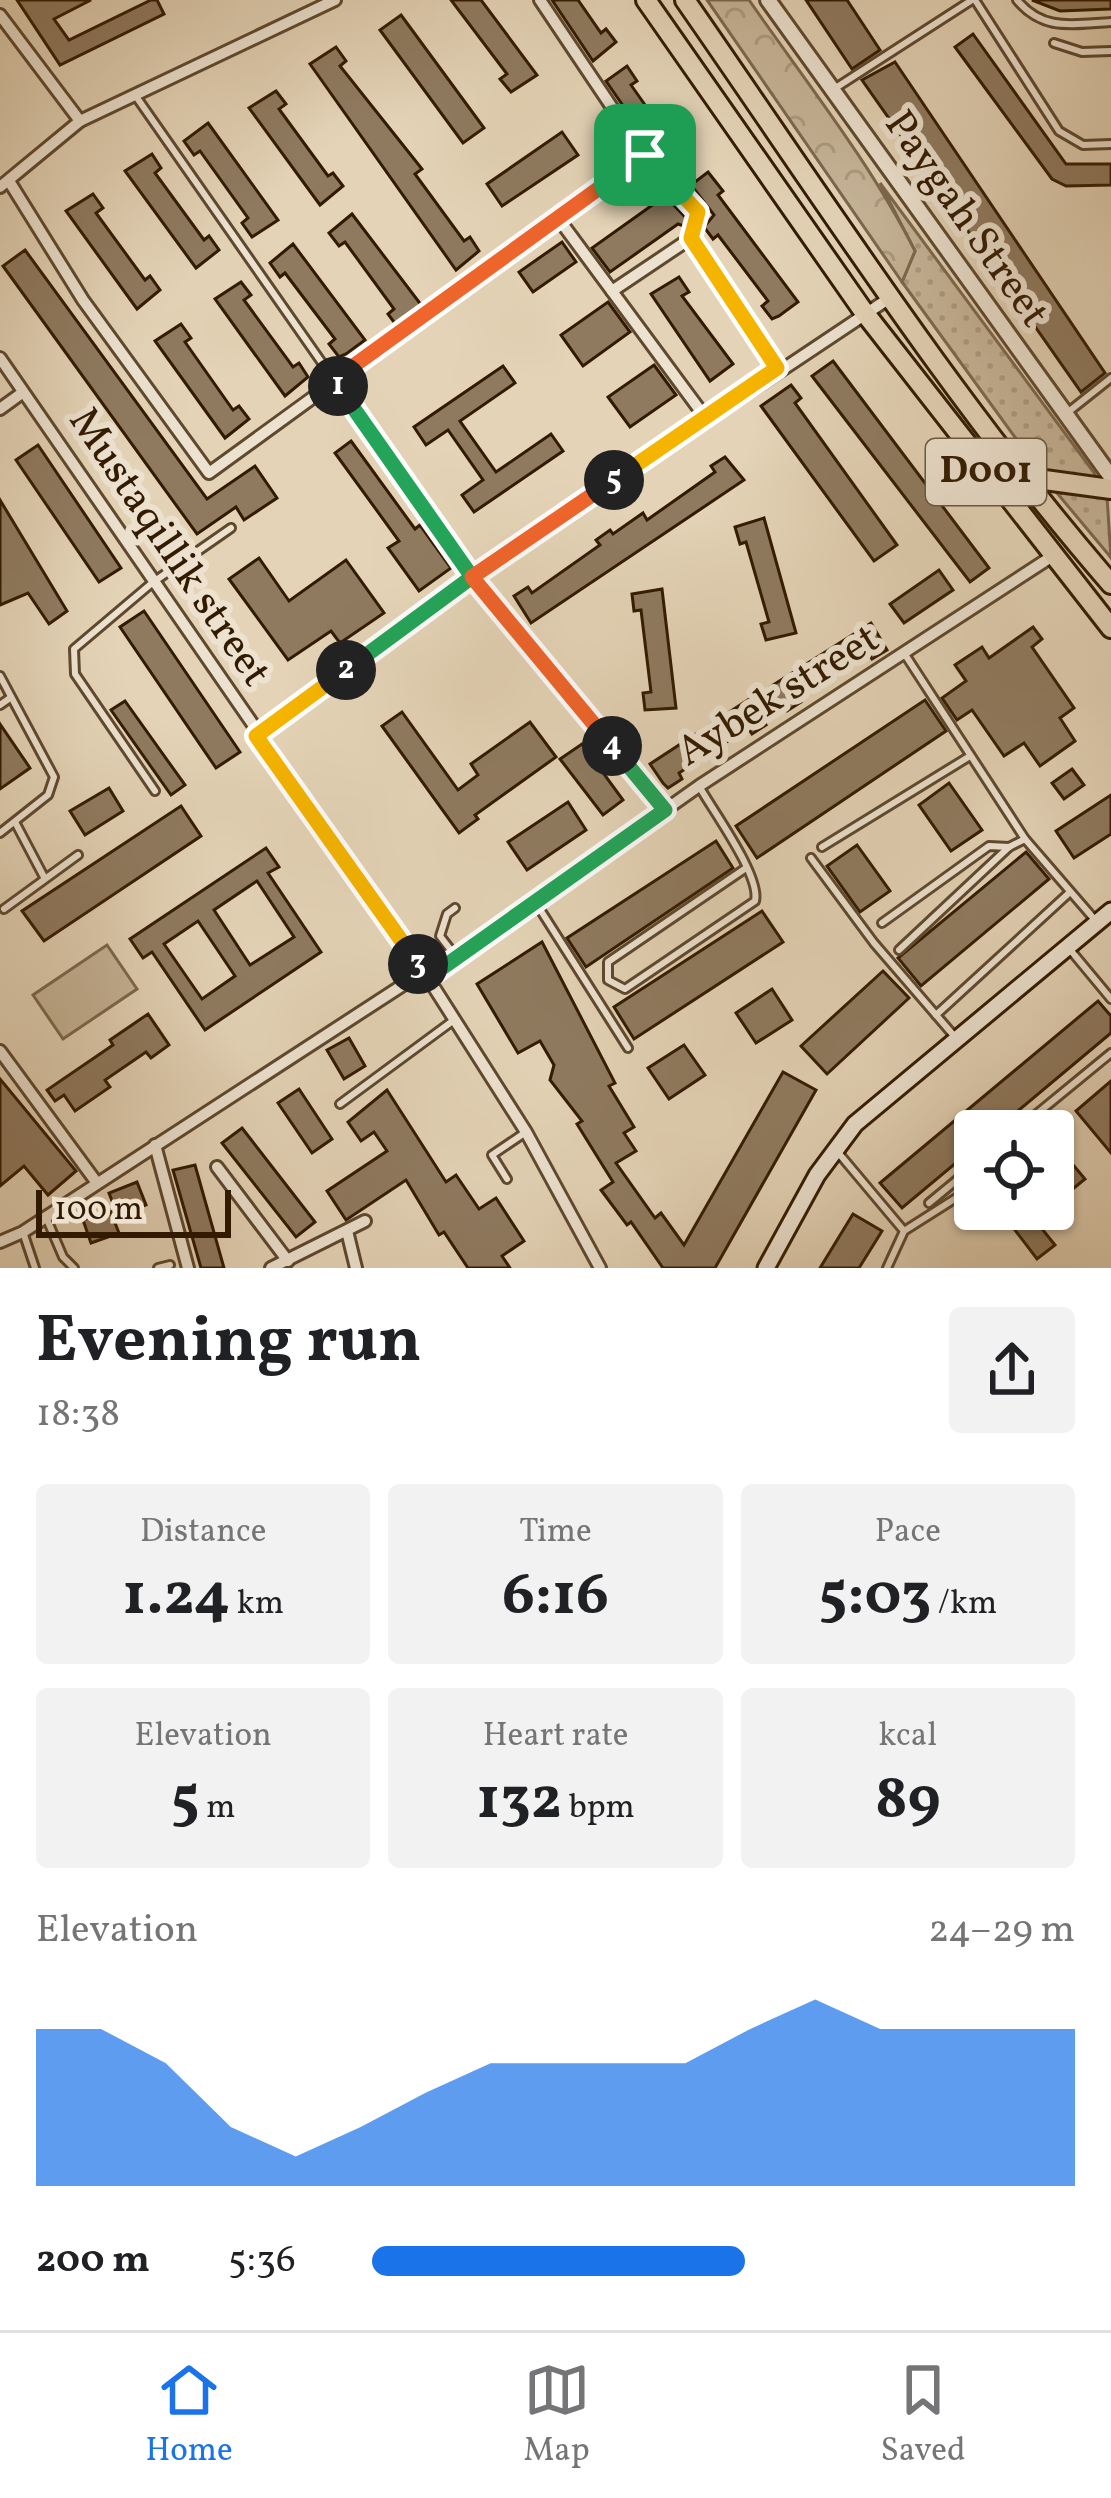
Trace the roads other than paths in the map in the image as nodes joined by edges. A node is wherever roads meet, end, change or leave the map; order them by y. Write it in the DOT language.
graph roads {
  1 [pos="335,0"];
  2 [pos="540,0"];
  3 [pos="646,0"];
  4 [pos="685,0"];
  5 [pos="767,0"];
  6 [pos="974,0"];
  7 [pos="1017,0"];
  8 [pos="0,16"];
  9 [pos="1111,22"];
  10 [pos="1054,43"];
  11 [pos="1111,51"];
  12 [pos="832,91"];
  13 [pos="135,94"];
  14 [pos="80,121"];
  15 [pos="1111,144"];
  16 [pos="645,155"];
  17 [pos="4,184"];
  18 [pos="558,218"];
  19 [pos="691,238"];
  20 [pos="612,291"];
  21 [pos="890,297"];
  22 [pos="864,312"];
  23 [pos="0,358"];
  24 [pos="777,368"];
  25 [pos="1111,378"];
  26 [pos="334,380"];
  27 [pos="22,393"];
  28 [pos="0,409"];
  29 [pos="1064,416"];
  30 [pos="705,417"];
  31 [pos="1023,477"];
  32 [pos="1110,478"];
  33 [pos="230,528"];
  34 [pos="1051,557"];
  35 [pos="472,577"];
  36 [pos="152,583"];
  37 [pos="1111,584"];
  38 [pos="1111,628"];
  39 [pos="906,656"];
  40 [pos="0,676"];
  41 [pos="10,698"];
  42 [pos="0,705"];
  43 [pos="256,736"];
  44 [pos="970,756"];
  45 [pos="699,786"];
  46 [pos="155,791"];
  47 [pos="665,810"];
  48 [pos="15,822"];
  49 [pos="0,833"];
  50 [pos="1025,839"];
  51 [pos="822,847"];
  52 [pos="1009,847"];
  53 [pos="78,855"];
  54 [pos="811,858"];
  55 [pos="746,868"];
  56 [pos="44,878"];
  57 [pos="1070,892"];
  58 [pos="1111,900"];
  59 [pos="536,903"];
  60 [pos="455,908"];
  61 [pos="4,909"];
  62 [pos="1111,911"];
  63 [pos="1094,920"];
  64 [pos="882,923"];
  65 [pos="1066,944"];
  66 [pos="899,950"];
  67 [pos="457,958"];
  68 [pos="425,975"];
  69 [pos="1111,999"];
  70 [pos="936,1015"];
  71 [pos="454,1020"];
  72 [pos="955,1036"];
  73 [pos="628,1048"];
  74 [pos="0,1051"];
  75 [pos="1111,1053"];
  76 [pos="340,1105"];
  77 [pos="1042,1110"];
  78 [pos="526,1132"];
  79 [pos="155,1144"];
  80 [pos="835,1149"];
  81 [pos="217,1167"];
  82 [pos="508,1179"];
  83 [pos="954,1182"];
  84 [pos="97,1183"];
  85 [pos="954,1199"];
  86 [pos="929,1203"];
  87 [pos="46,1217"];
  88 [pos="365,1221"];
  89 [pos="347,1231"];
  90 [pos="904,1231"];
  91 [pos="23,1232"];
  92 [pos="0,1242"];
  93 [pos="310,1252"];
  94 [pos="288,1261"];
  95 [pos="601,1264"];
  96 [pos="170,1265"];
  97 [pos="35,1268"];
  98 [pos="74,1268"];
  99 [pos="158,1268"];
  100 [pos="188,1268"];
  101 [pos="271,1268"];
  102 [pos="314,1268"];
  103 [pos="356,1268"];
  104 [pos="583,1268"];
  105 [pos="766,1268"];
  106 [pos="887,1268"];
  1 -- 13 [label="street"];
  2 -- 16 [label="street"];
  3 -- 22 [label="highway, D001"];
  4 -- 21 [label="highway, D001"];
  5 -- 12 [label="street, Paygah Street"];
  6 -- 12 [label="lane"];
  6 -- 15 [label="lane"];
  7 -- 9 [label="lane"];
  8 -- 14 [label="street"];
  10 -- 11 [label="lane"];
  12 -- 29 [label="street, Paygah Street"];
  13 -- 14 [label="street"];
  13 -- 26 [label="lane"];
  14 -- 17 [label="street"];
  16 -- 18 [label="street"];
  16 -- 19 [label="street"];
  17 -- 26 [label="street"];
  18 -- 20 [label="street"];
  18 -- 26 [label="street"];
  19 -- 20 [label="street"];
  19 -- 24 [label="street"];
  20 -- 30 [label="street"];
  21 -- 22 [label="street"];
  21 -- 31 [label="highway, D001"];
  22 -- 24 [label="street"];
  22 -- 34 [label="highway, D001"];
  23 -- 27 [label="street, Mustaqillik street"];
  24 -- 30 [label="street"];
  25 -- 29 [label="lane"];
  26 -- 35 [label="street"];
  27 -- 28 [label="street"];
  27 -- 36 [label="street, Mustaqillik street"];
  29 -- 32 [label="street, Paygah Street"];
  30 -- 35 [label="street"];
  31 -- 32 [label="highway"];
  31 -- 37 [label="highway, D001"];
  33 -- 36 [label="lane"];
  34 -- 38 [label="highway, D001"];
  34 -- 39 [label="street, Aybek street"];
  35 -- 43 [label="street"];
  35 -- 47 [label="street"];
  36 -- 43 [label="street, Mustaqillik street"];
  36 -- 46 [label="lane"];
  39 -- 44 [label="lane"];
  39 -- 45 [label="street, Aybek street"];
  40 -- 41 [label="lane"];
  41 -- 42 [label="lane"];
  41 -- 48 [label="lane"];
  43 -- 68 [label="street, Mustaqillik street"];
  44 -- 50 [label="lane"];
  44 -- 51 [label="lane"];
  45 -- 47 [label="street, Aybek street"];
  45 -- 55 [label="lane"];
  47 -- 59 [label="street, Aybek street"];
  48 -- 49 [label="lane"];
  48 -- 56 [label="lane"];
  50 -- 52 [label="lane"];
  50 -- 57 [label="lane"];
  52 -- 64 [label="lane"];
  52 -- 66 [label="lane"];
  53 -- 56 [label="lane"];
  54 -- 70 [label="lane"];
  55 -- 55 [label="lane"];
  56 -- 61 [label="lane"];
  57 -- 63 [label="lane"];
  57 -- 70 [label="lane"];
  58 -- 63 [label="main road"];
  59 -- 67 [label="street, Aybek street"];
  59 -- 73 [label="lane"];
  60 -- 67 [label="lane"];
  62 -- 63 [label="main road"];
  63 -- 65 [label="main road"];
  65 -- 69 [label="lane"];
  65 -- 72 [label="main road"];
  67 -- 68 [label="street, Aybek street"];
  68 -- 71 [label="street, Mustaqillik street"];
  68 -- 79 [label="street"];
  70 -- 72 [label="lane"];
  71 -- 76 [label="lane"];
  71 -- 78 [label="street, Mustaqillik street"];
  72 -- 80 [label="main road"];
  74 -- 84 [label="street"];
  75 -- 77 [label="lane"];
  78 -- 82 [label="lane"];
  78 -- 95 [label="street, Mustaqillik street"];
  79 -- 84 [label="street"];
  79 -- 100 [label="street"];
  80 -- 90 [label="lane"];
  80 -- 105 [label="main road"];
  81 -- 94 [label="street"];
  83 -- 86 [label="lane"];
  84 -- 87 [label="street"];
  85 -- 90 [label="lane"];
  87 -- 91 [label="street"];
  87 -- 98 [label="lane"];
  88 -- 89 [label="street"];
  89 -- 93 [label="street"];
  89 -- 103 [label="street"];
  90 -- 106 [label="lane"];
  91 -- 92 [label="street"];
  91 -- 97 [label="lane"];
  93 -- 94 [label="street"];
  93 -- 102 [label="street"];
  94 -- 101 [label="street"];
  95 -- 104 [label="lane"];
  96 -- 99 [label="lane"];
}
